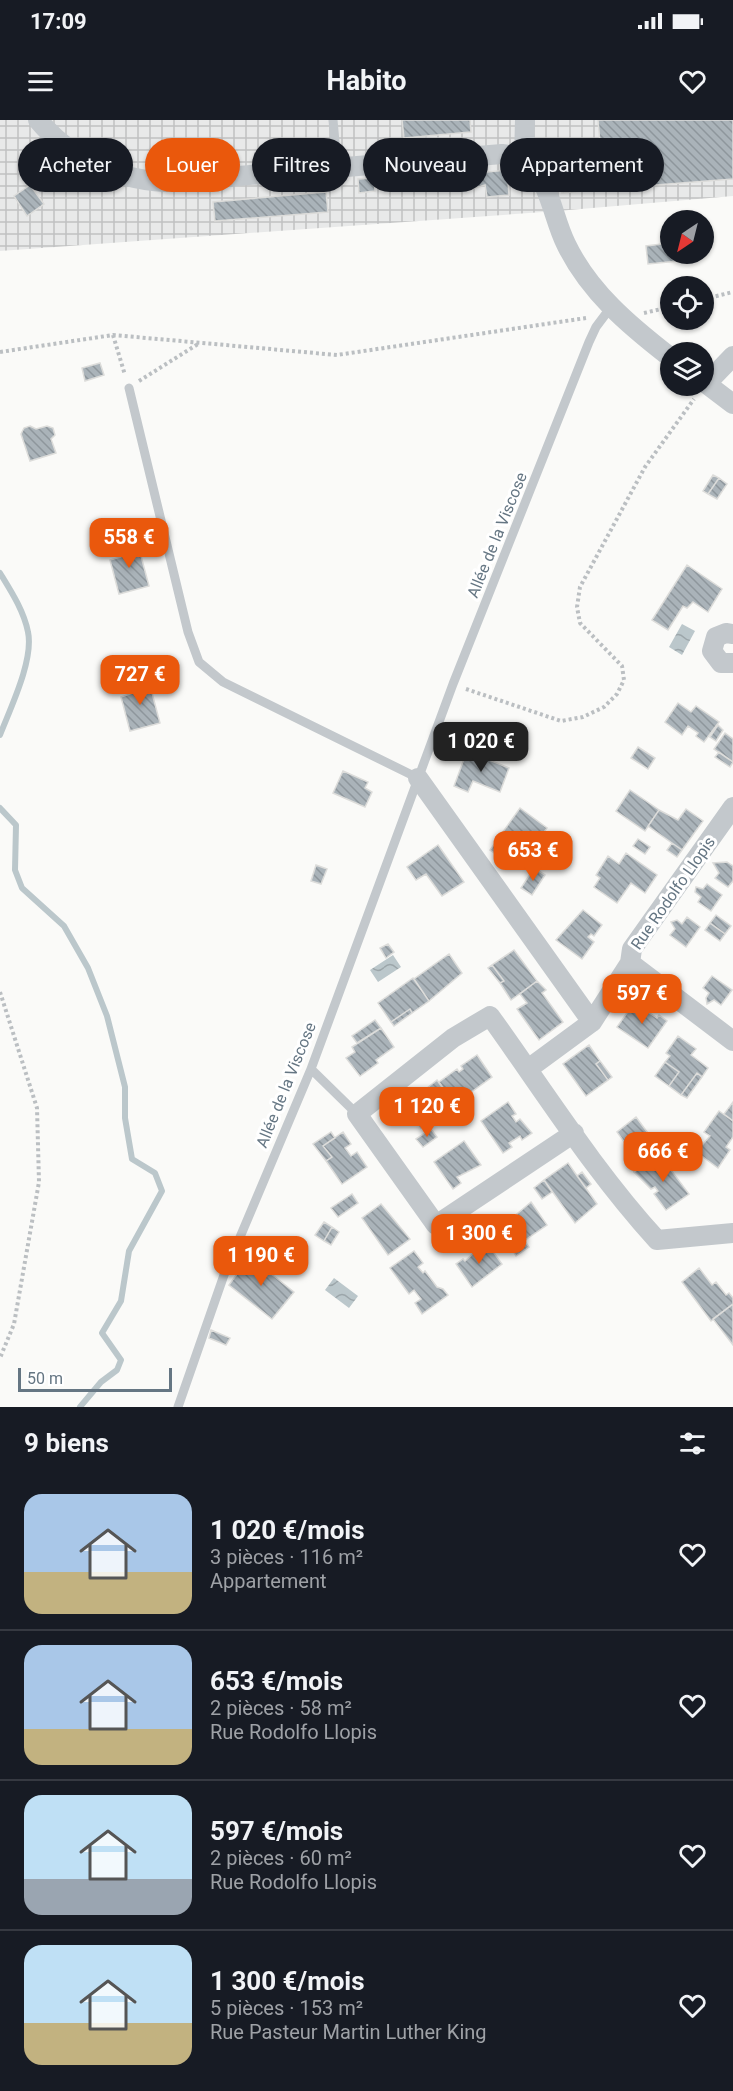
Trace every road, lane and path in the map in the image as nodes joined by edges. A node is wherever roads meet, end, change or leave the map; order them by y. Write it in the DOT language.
graph roads {
  1 [pos="38,120"];
  2 [pos="333,120"];
  3 [pos="525,120"];
  4 [pos="335,138"];
  5 [pos="525,138"];
  6 [pos="500,154"];
  7 [pos="546,192"];
  8 [pos="733,292"];
  9 [pos="714,297"];
  10 [pos="606,312"];
  11 [pos="113,335"];
  12 [pos="198,344"];
  13 [pos="660,350"];
  14 [pos="0,352"];
  15 [pos="733,356"];
  16 [pos="714,374"];
  17 [pos="129,388"];
  18 [pos="714,390"];
  19 [pos="696,396"];
  20 [pos="733,404"];
  21 [pos="733,634"];
  22 [pos="733,663"];
  23 [pos="453,684"];
  24 [pos="418,778"];
  25 [pos="733,807"];
  26 [pos="630,963"];
  27 [pos="0,992"];
  28 [pos="592,1022"];
  29 [pos="733,1041"];
  30 [pos="311,1069"];
  31 [pos="528,1069"];
  32 [pos="357,1114"];
  33 [pos="574,1133"];
  34 [pos="733,1233"];
  35 [pos="0,1358"];
  36 [pos="179,1405"];
  1 -- 6 [label="street"];
  2 -- 4 [label="lane"];
  3 -- 5 [label="street"];
  7 -- 10 [label="street"];
  8 -- 9 [label="path"];
  10 -- 12 [label="path"];
  10 -- 13 [label="street"];
  10 -- 23 [label="lane, Allée de la Viscose"];
  11 -- 12 [label="path"];
  11 -- 14 [label="path"];
  11 -- 17 [label="path"];
  12 -- 17 [label="path"];
  15 -- 16 [label="street"];
  17 -- 24 [label="lane"];
  18 -- 20 [label="street"];
  19 -- 23 [label="path"];
  21 -- 22 [label="street"];
  23 -- 24 [label="lane, Allée de la Viscose"];
  24 -- 28 [label="street"];
  24 -- 30 [label="lane, Allée de la Viscose"];
  25 -- 26 [label="street, Rue Rodolfo Llopis"];
  26 -- 28 [label="street"];
  26 -- 29 [label="street, Rue Rodolfo Llopis"];
  27 -- 35 [label="path"];
  28 -- 31 [label="street"];
  30 -- 32 [label="lane"];
  30 -- 36 [label="lane, Allée de la Viscose"];
  31 -- 32 [label="street"];
  31 -- 33 [label="street"];
  32 -- 33 [label="street"];
  33 -- 34 [label="street"];
}
